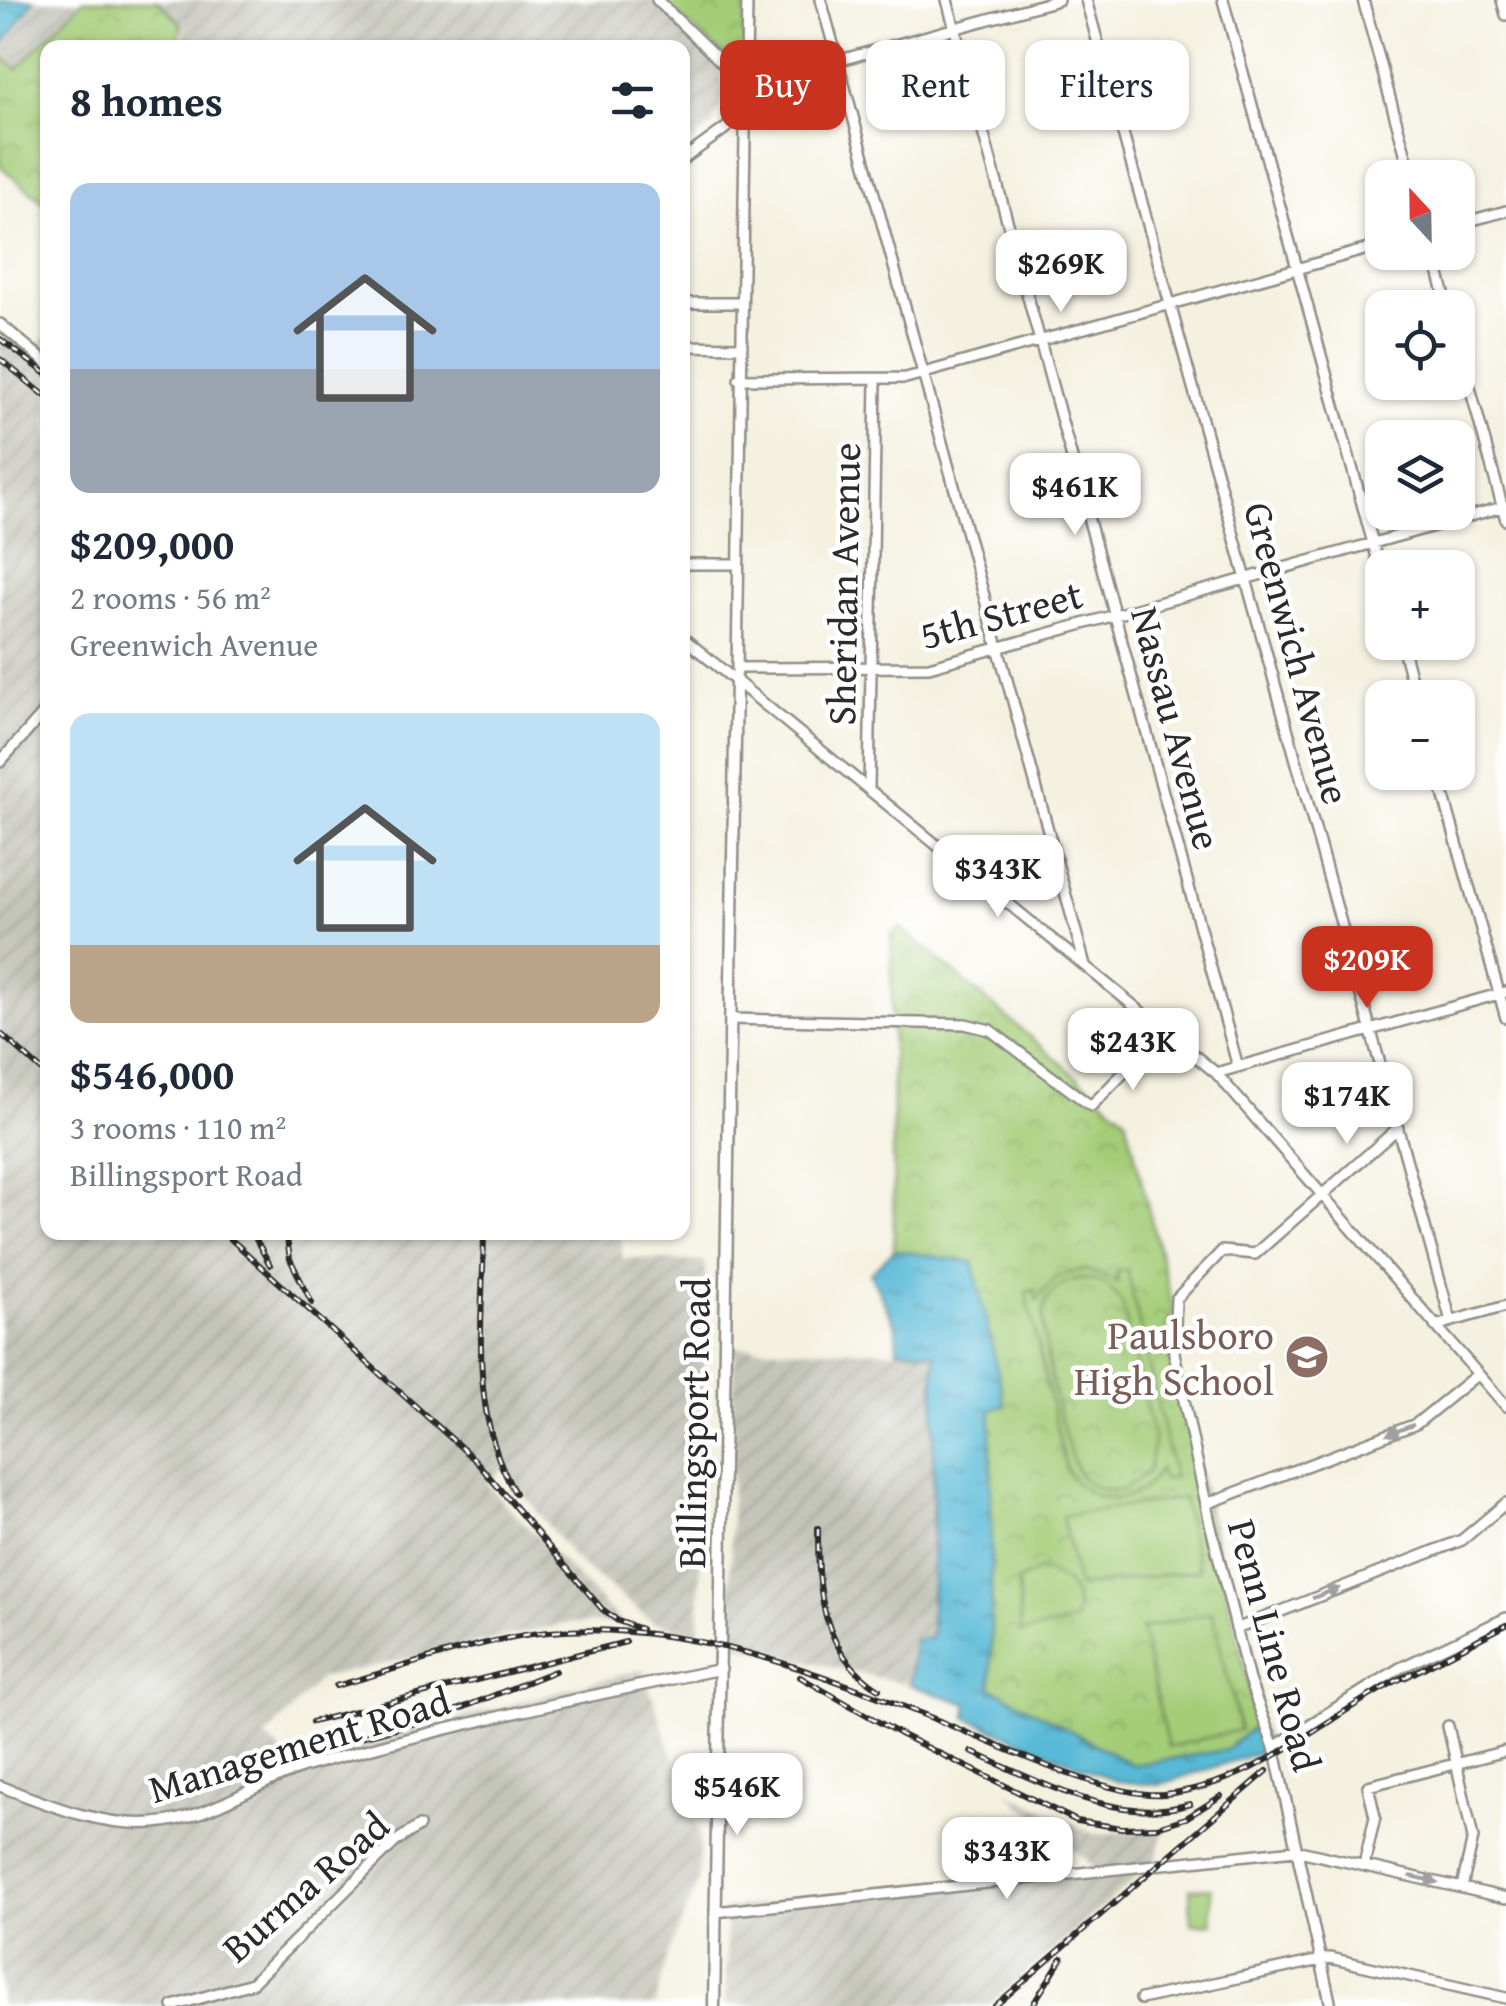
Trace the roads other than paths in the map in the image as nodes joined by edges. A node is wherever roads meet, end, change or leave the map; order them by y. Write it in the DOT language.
graph roads {
  1 [pos="657,0"];
  2 [pos="747,0"];
  3 [pos="821,0"];
  4 [pos="947,0"];
  5 [pos="1058,0"];
  6 [pos="1086,0"];
  7 [pos="1223,0"];
  8 [pos="1364,0"];
  9 [pos="1502,0"];
  10 [pos="1506,15"];
  11 [pos="955,28"];
  12 [pos="747,40"];
  13 [pos="831,40"];
  14 [pos="846,58"];
  15 [pos="720,61"];
  16 [pos="846,93"];
  17 [pos="723,130"];
  18 [pos="745,130"];
  19 [pos="690,154"];
  20 [pos="1407,160"];
  21 [pos="1506,211"];
  22 [pos="1475,219"];
  23 [pos="1365,250"];
  24 [pos="1298,269"];
  25 [pos="690,303"];
  26 [pos="740,303"];
  27 [pos="1170,304"];
  28 [pos="0,324"];
  29 [pos="1042,340"];
  30 [pos="690,346"];
  31 [pos="740,347"];
  32 [pos="40,357"];
  33 [pos="924,373"];
  34 [pos="740,379"];
  35 [pos="876,381"];
  36 [pos="1474,400"];
  37 [pos="1504,507"];
  38 [pos="1506,520"];
  39 [pos="1374,544"];
  40 [pos="1376,550"];
  41 [pos="690,564"];
  42 [pos="738,564"];
  43 [pos="1246,578"];
  44 [pos="1115,614"];
  45 [pos="690,642"];
  46 [pos="1000,646"];
  47 [pos="872,669"];
  48 [pos="737,674"];
  49 [pos="40,717"];
  50 [pos="0,762"];
  51 [pos="869,788"];
  52 [pos="1443,790"];
  53 [pos="1085,965"];
  54 [pos="1503,993"];
  55 [pos="1506,1018"];
  56 [pos="730,1019"];
  57 [pos="1371,1030"];
  58 [pos="1165,1031"];
  59 [pos="1238,1067"];
  60 [pos="1216,1073"];
  61 [pos="1398,1128"];
  62 [pos="1322,1196"];
  63 [pos="1506,1306"];
  64 [pos="1451,1322"];
  65 [pos="1436,1326"];
  66 [pos="1478,1374"];
  67 [pos="1506,1406"];
  68 [pos="1506,1502"];
  69 [pos="1206,1504"];
  70 [pos="1506,1618"];
  71 [pos="1236,1629"];
  72 [pos="721,1669"];
  73 [pos="1448,1726"];
  74 [pos="1274,1747"];
  75 [pos="1506,1751"];
  76 [pos="1454,1764"];
  77 [pos="0,1786"];
  78 [pos="419,1826"];
  79 [pos="1295,1850"];
  80 [pos="1364,1865"];
  81 [pos="1462,1887"];
  82 [pos="1506,1898"];
  83 [pos="715,1912"];
  84 [pos="1321,1961"];
  85 [pos="1506,1998"];
  86 [pos="1141,2000"];
  87 [pos="173,2006"];
  88 [pos="714,2006"];
  89 [pos="1331,2006"];
  1 -- 15 [label="street"];
  2 -- 12 [label="street, Billingsport Road"];
  3 -- 13 [label="street"];
  4 -- 11 [label="street, Nassau Avenue"];
  5 -- 11 [label="street"];
  6 -- 27 [label="street, Greenwich Avenue"];
  7 -- 24 [label="street"];
  8 -- 20 [label="street"];
  9 -- 10 [label="street"];
  11 -- 14 [label="street"];
  11 -- 29 [label="street, Nassau Avenue"];
  16 -- 33 [label="street"];
  17 -- 19 [label="street"];
  18 -- 26 [label="street, Billingsport Road"];
  21 -- 22 [label="street"];
  23 -- 24 [label="street"];
  24 -- 27 [label="street"];
  24 -- 39 [label="street"];
  25 -- 26 [label="street"];
  26 -- 31 [label="street, Billingsport Road"];
  27 -- 29 [label="street"];
  27 -- 43 [label="street, Greenwich Avenue"];
  28 -- 32 [label="street"];
  29 -- 33 [label="street"];
  29 -- 44 [label="street, Nassau Avenue"];
  30 -- 31 [label="street"];
  31 -- 34 [label="street, Billingsport Road"];
  33 -- 35 [label="street"];
  33 -- 46 [label="street"];
  34 -- 35 [label="street"];
  34 -- 42 [label="street, Billingsport Road"];
  35 -- 47 [label="street, Sheridan Avenue"];
  36 -- 37 [label="street"];
  37 -- 38 [label="street"];
  37 -- 39 [label="street, 5th Street"];
  39 -- 40 [label="street"];
  39 -- 43 [label="street, 5th Street"];
  41 -- 42 [label="street"];
  42 -- 48 [label="street, Billingsport Road"];
  43 -- 44 [label="street, 5th Street"];
  43 -- 57 [label="street, Greenwich Avenue"];
  44 -- 46 [label="street, 5th Street"];
  44 -- 59 [label="street, Nassau Avenue"];
  45 -- 48 [label="street"];
  46 -- 47 [label="street, 5th Street"];
  46 -- 53 [label="street"];
  47 -- 48 [label="street, 5th Street"];
  47 -- 51 [label="street, Sheridan Avenue"];
  48 -- 51 [label="street"];
  48 -- 56 [label="street, Billingsport Road"];
  49 -- 50 [label="street"];
  51 -- 53 [label="street"];
  52 -- 54 [label="street"];
  53 -- 58 [label="street"];
  54 -- 55 [label="street"];
  54 -- 57 [label="street"];
  56 -- 58 [label="street"];
  56 -- 72 [label="street, Billingsport Road"];
  57 -- 59 [label="street"];
  57 -- 61 [label="street, Greenwich Avenue"];
  58 -- 60 [label="street"];
  59 -- 60 [label="street"];
  60 -- 62 [label="street"];
  61 -- 62 [label="street"];
  61 -- 64 [label="street, Greenwich Avenue"];
  62 -- 65 [label="street"];
  62 -- 69 [label="street, Penn Line Road"];
  63 -- 64 [label="street"];
  64 -- 65 [label="street"];
  65 -- 66 [label="street"];
  66 -- 67 [label="street"];
  66 -- 69 [label="street, one-way"];
  71 -- 68 [label="street, one-way"];
  69 -- 71 [label="street, Penn Line Road"];
  70 -- 74 [label="street"];
  71 -- 74 [label="street, Penn Line Road"];
  72 -- 77 [label="street, Management Road"];
  72 -- 83 [label="street, Billingsport Road"];
  73 -- 76 [label="street"];
  74 -- 79 [label="street, Penn Line Road"];
  75 -- 76 [label="street"];
  76 -- 80 [label="street"];
  76 -- 81 [label="street"];
  78 -- 87 [label="street, Burma Road"];
  79 -- 80 [label="street"];
  79 -- 83 [label="street"];
  79 -- 84 [label="street, Penn Line Road"];
  80 -- 81 [label="street, one-way"];
  81 -- 82 [label="street"];
  83 -- 88 [label="street, Billingsport Road"];
  84 -- 85 [label="street"];
  84 -- 86 [label="street"];
  84 -- 89 [label="street, Penn Line Road"];
}
